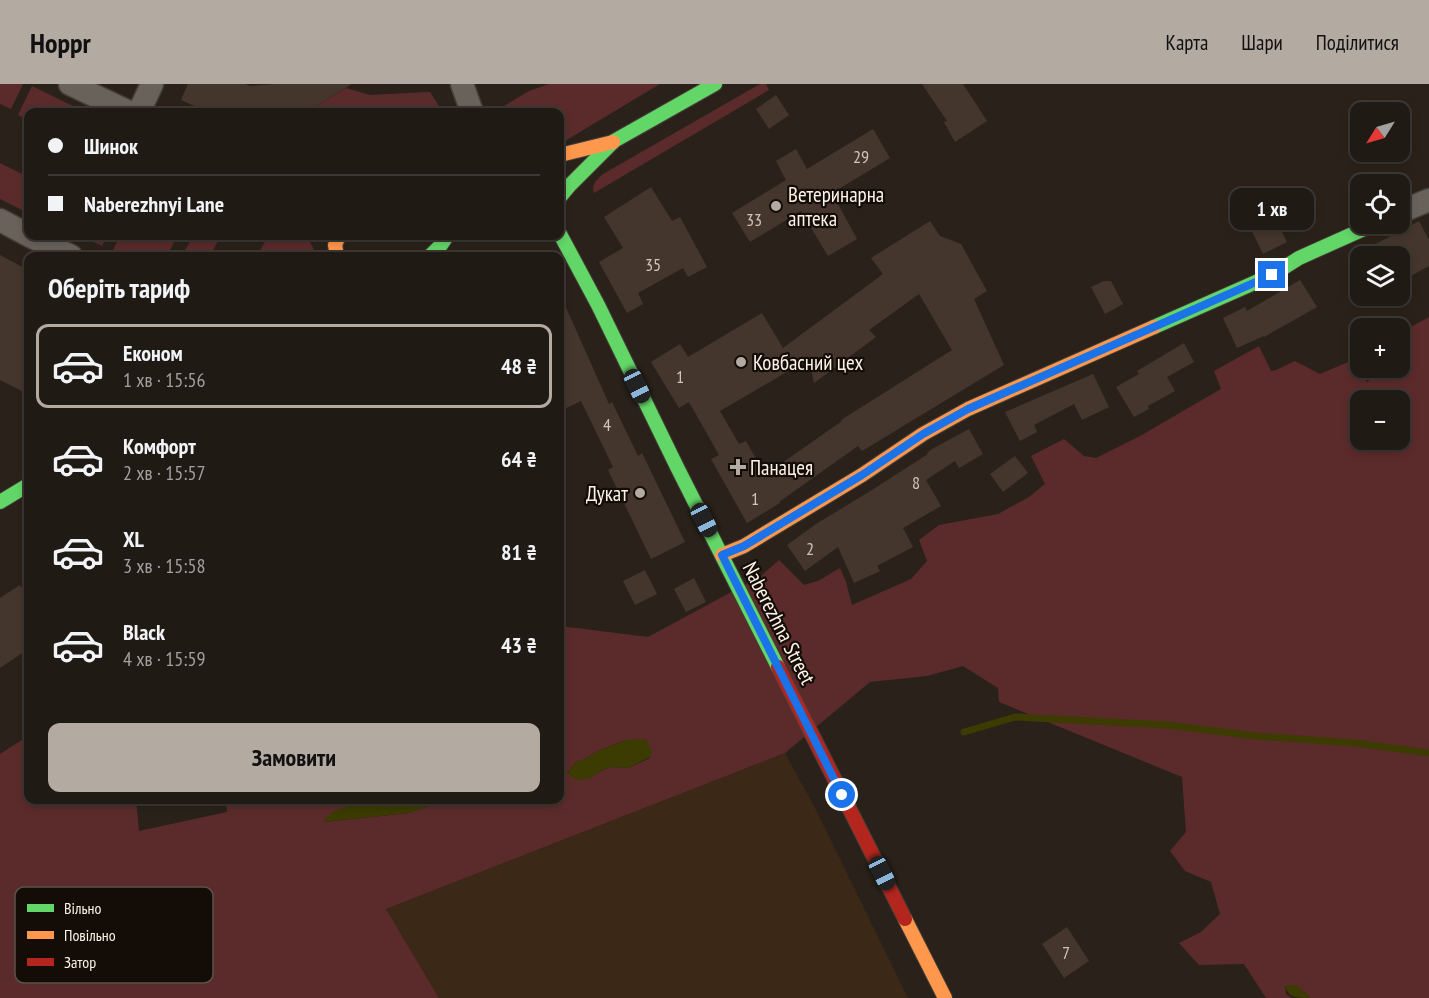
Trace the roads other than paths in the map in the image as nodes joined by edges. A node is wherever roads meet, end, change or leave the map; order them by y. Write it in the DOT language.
graph roads {
  1 [pos="70,84"];
  2 [pos="152,84"];
  3 [pos="462,84"];
  4 [pos="715,84"];
  5 [pos="121,108"];
  6 [pos="141,108"];
  7 [pos="471,108"];
  8 [pos="614,141"];
  9 [pos="565,167"];
  10 [pos="1429,200"];
  11 [pos="1410,208"];
  12 [pos="0,220"];
  13 [pos="24,232"];
  14 [pos="1353,234"];
  15 [pos="39,240"];
  16 [pos="444,240"];
  17 [pos="563,240"];
  18 [pos="63,252"];
  19 [pos="434,252"];
  20 [pos="24,487"];
  21 [pos="0,502"];
  22 [pos="722,555"];
  23 [pos="945,998"];
  1 -- 5 [label="street"];
  2 -- 6 [label="street"];
  3 -- 7 [label="street"];
  4 -- 8 [label="main road"];
  8 -- 9 [label="main road"];
  8 -- 9 [label="main road"];
  10 -- 11 [label="street"];
  12 -- 13 [label="street"];
  14 -- 22 [label="main road"];
  15 -- 18 [label="street"];
  16 -- 19 [label="main road"];
  17 -- 22 [label="main road, Naberezhna Street"];
  20 -- 21 [label="main road"];
  22 -- 23 [label="main road, Naberezhna Street"];
}
